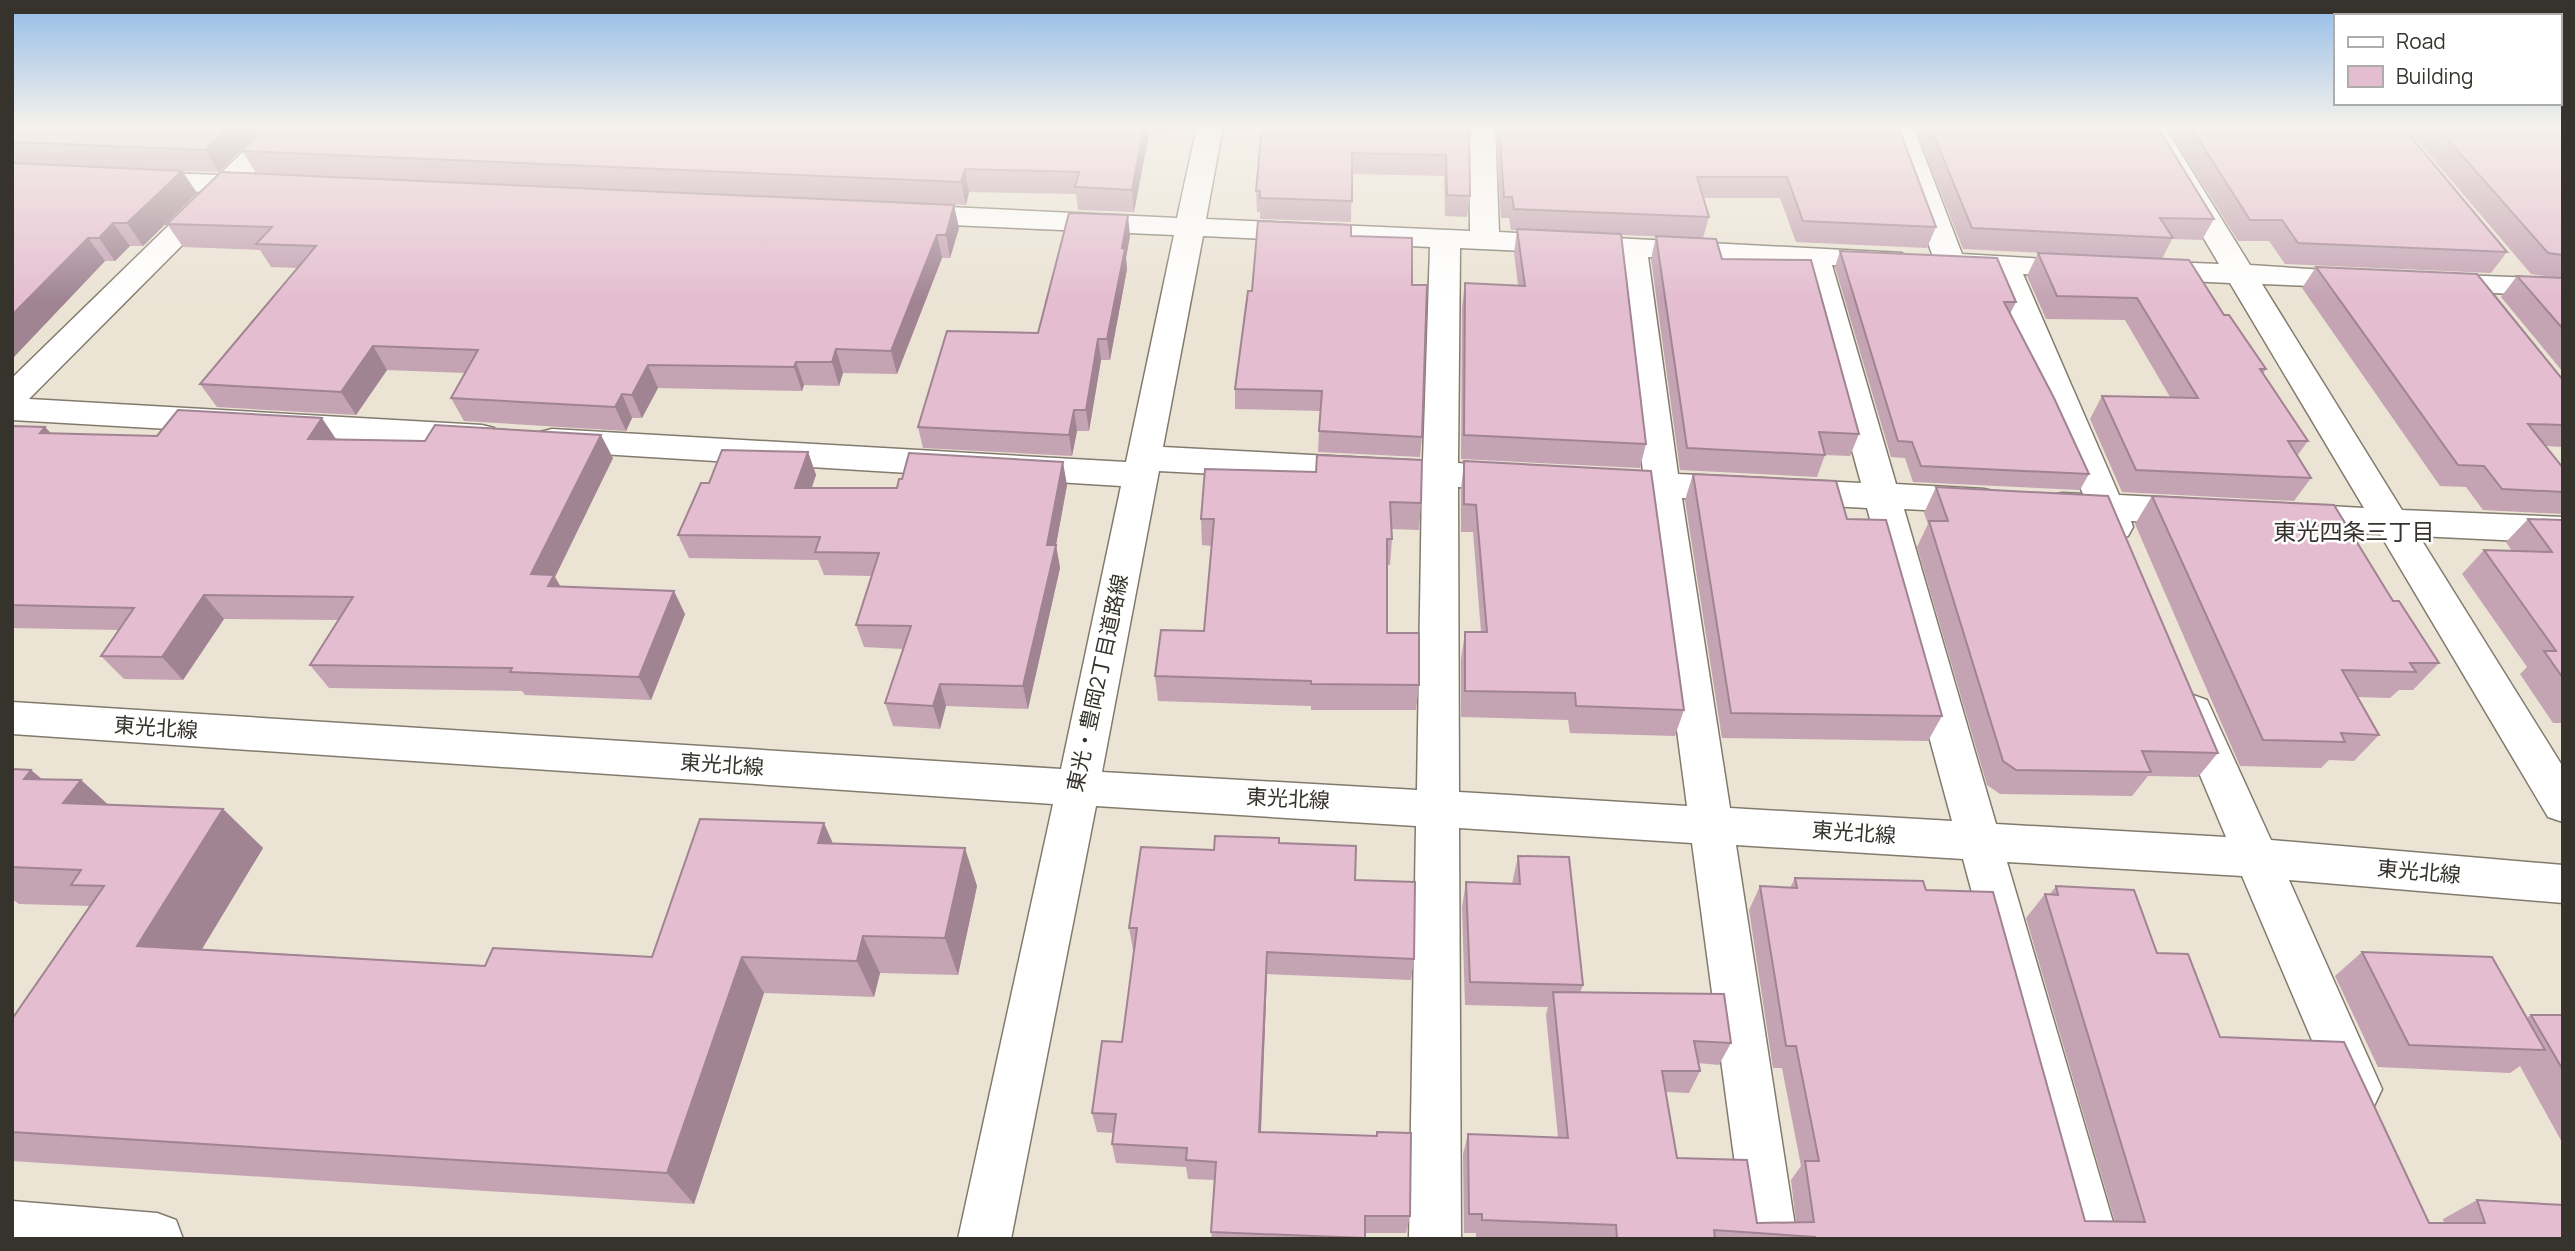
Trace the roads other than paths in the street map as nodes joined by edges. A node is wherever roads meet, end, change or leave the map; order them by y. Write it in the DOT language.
graph roads {
  1 [pos="213,184"];
  2 [pos="1197,184"];
  3 [pos="1484,184"];
  4 [pos="1921,184"];
  5 [pos="2185,184"];
  6 [pos="225,185"];
  7 [pos="295,188"];
  8 [pos="881,213"];
  9 [pos="1188,226"];
  10 [pos="1446,238"];
  11 [pos="1485,240"];
  12 [pos="1632,246"];
  13 [pos="2494,254"];
  14 [pos="1814,256"];
  15 [pos="1950,262"];
  16 [pos="2004,264"];
  17 [pos="2238,274"];
  18 [pos="2471,284"];
  19 [pos="2521,286"];
  20 [pos="2563,288"];
  21 [pos="2496,315"];
  22 [pos="12,397"];
  23 [pos="12,409"];
  24 [pos="1142,467"];
  25 [pos="1440,474"];
  26 [pos="1662,485"];
  27 [pos="1882,496"];
  28 [pos="2107,508"];
  29 [pos="2389,522"];
  30 [pos="2563,530"];
  31 [pos="2128,558"];
  32 [pos="2181,683"];
  33 [pos="12,718"];
  34 [pos="1075,788"];
  35 [pos="2563,804"];
  36 [pos="1438,808"];
  37 [pos="1710,824"];
  38 [pos="1980,841"];
  39 [pos="2256,858"];
  40 [pos="2563,884"];
  41 [pos="2373,1125"];
  42 [pos="12,1227"];
  43 [pos="157,1239"];
  44 [pos="984,1239"];
  45 [pos="1435,1239"];
  46 [pos="1771,1239"];
  47 [pos="2092,1239"];
  1 -- 6 [label="street"];
  2 -- 9 [label="street, 東光・豊岡2丁目道路線"];
  3 -- 11 [label="street"];
  4 -- 15 [label="street"];
  5 -- 17 [label="street"];
  6 -- 7 [label="street"];
  6 -- 22 [label="street"];
  8 -- 9 [label="street"];
  9 -- 10 [label="street"];
  9 -- 24 [label="street, 東光・豊岡2丁目道路線"];
  10 -- 11 [label="street"];
  10 -- 25 [label="street"];
  11 -- 12 [label="street"];
  12 -- 14 [label="street"];
  12 -- 26 [label="street"];
  13 -- 19 [label="street"];
  14 -- 15 [label="street"];
  14 -- 27 [label="street"];
  15 -- 16 [label="street"];
  16 -- 17 [label="street"];
  16 -- 28 [label="street"];
  17 -- 18 [label="street"];
  17 -- 29 [label="street"];
  18 -- 19 [label="street"];
  18 -- 21 [label="street"];
  19 -- 20 [label="street"];
  23 -- 24 [label="street"];
  24 -- 25 [label="street"];
  24 -- 34 [label="street, 東光・豊岡2丁目道路線"];
  25 -- 26 [label="street"];
  25 -- 36 [label="street"];
  26 -- 27 [label="street"];
  26 -- 37 [label="street"];
  27 -- 28 [label="street"];
  27 -- 38 [label="street"];
  28 -- 29 [label="street"];
  28 -- 31 [label="street"];
  29 -- 30 [label="street"];
  29 -- 35 [label="street"];
  32 -- 39 [label="street"];
  33 -- 34 [label="street, 東光北線"];
  34 -- 36 [label="street, 東光北線"];
  34 -- 44 [label="street, 東光・豊岡2丁目道路線"];
  36 -- 37 [label="street, 東光北線"];
  36 -- 45 [label="street"];
  37 -- 38 [label="street, 東光北線"];
  37 -- 46 [label="street"];
  38 -- 39 [label="street, 東光北線"];
  38 -- 47 [label="street"];
  39 -- 40 [label="street, 東光北線"];
  39 -- 41 [label="street"];
  42 -- 43 [label="street"];
}
